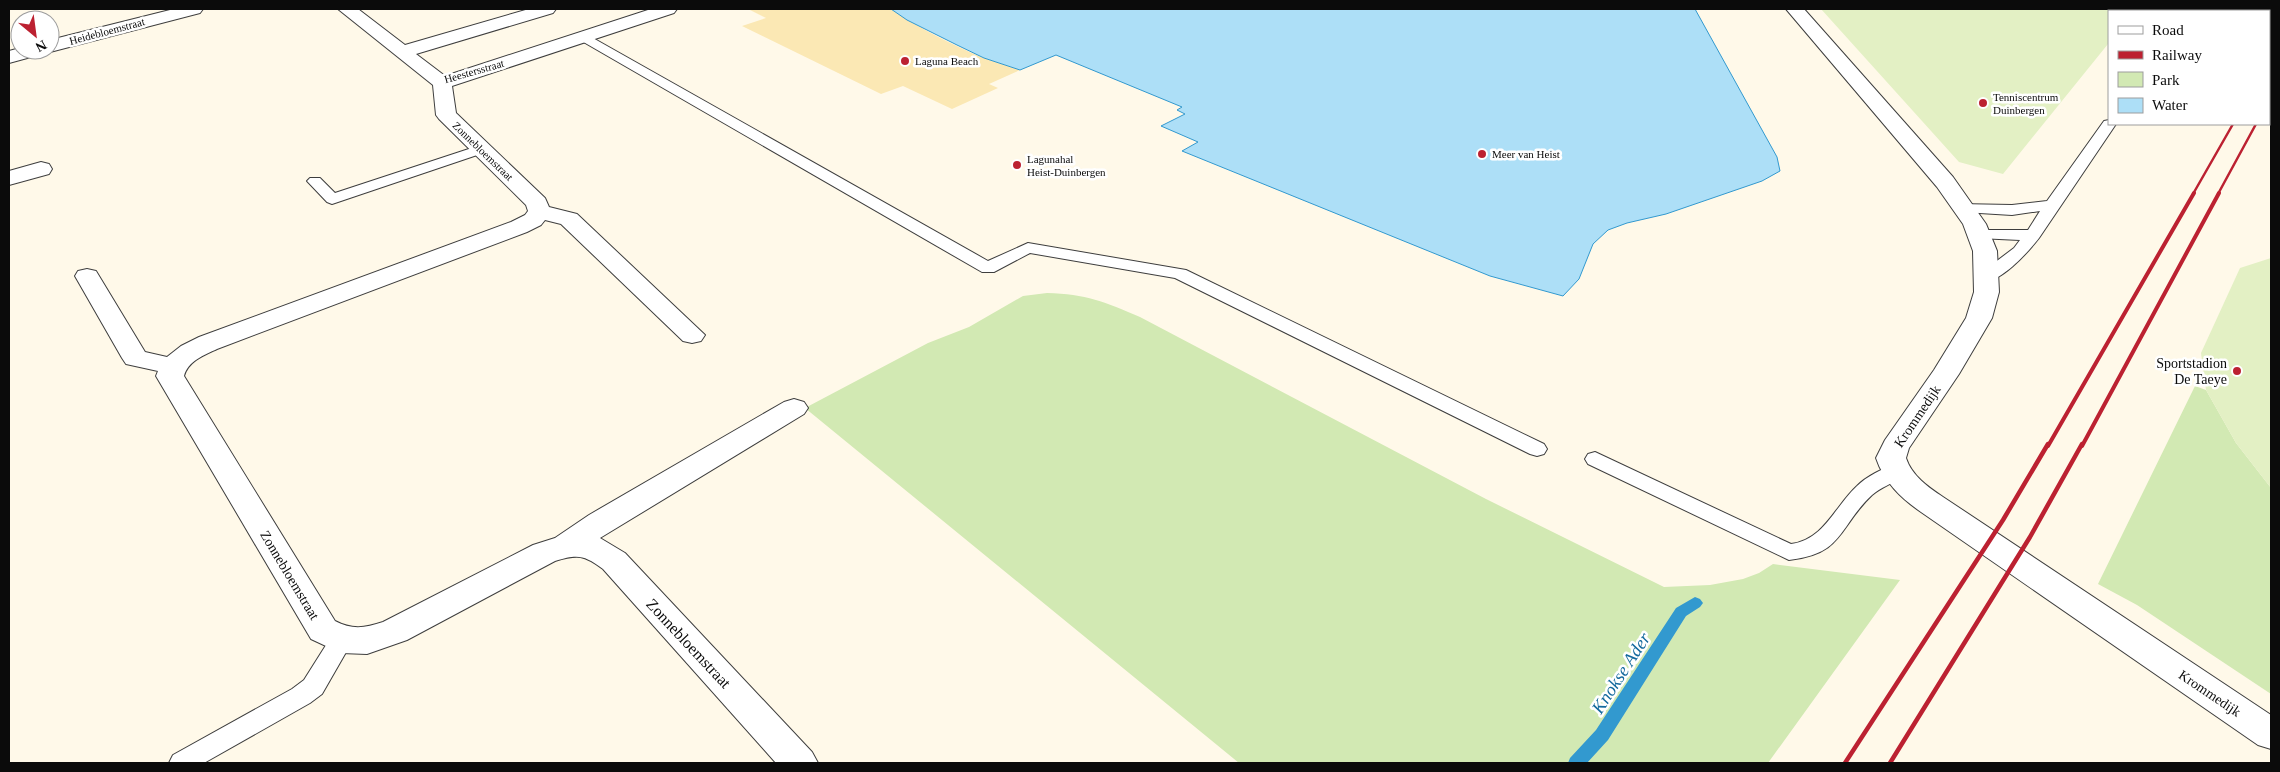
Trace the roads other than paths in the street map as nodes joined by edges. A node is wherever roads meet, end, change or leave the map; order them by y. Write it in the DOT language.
graph roads {
  1 [pos="194,9"];
  2 [pos="347,9"];
  3 [pos="547,9"];
  4 [pos="668,9"];
  5 [pos="1795,9"];
  6 [pos="584,37"];
  7 [pos="60,43"];
  8 [pos="403,52"];
  9 [pos="442,83"];
  10 [pos="2108,125"];
  11 [pos="481,149"];
  12 [pos="41,169"];
  13 [pos="9,178"];
  14 [pos="315,181"];
  15 [pos="2052,205"];
  16 [pos="1964,207"];
  17 [pos="539,211"];
  18 [pos="1978,233"];
  19 [pos="2034,235"];
  20 [pos="87,276"];
  21 [pos="1987,277"];
  22 [pos="692,335"];
  23 [pos="172,366"];
  24 [pos="794,408"];
  25 [pos="1537,448"];
  26 [pos="1595,459"];
  27 [pos="1896,472"];
  28 [pos="567,545"];
  29 [pos="341,640"];
  30 [pos="2271,734"];
  31 [pos="182,763"];
  32 [pos="799,763"];
  1 -- 7 [label="street, Heidebloemstraat"];
  2 -- 8 [label="street, Heestersstraat"];
  3 -- 8 [label="street"];
  4 -- 6 [label="street, Heestersstraat"];
  5 -- 16 [label="street, Krommedijk"];
  6 -- 9 [label="street, Heestersstraat"];
  6 -- 25 [label="lane"];
  8 -- 9 [label="street, Heestersstraat"];
  9 -- 11 [label="street, Zonnebloemstraat"];
  10 -- 15 [label="lane"];
  11 -- 14 [label="lane"];
  11 -- 17 [label="street, Zonnebloemstraat"];
  12 -- 13 [label="street"];
  15 -- 16 [label="lane"];
  15 -- 19 [label="lane"];
  16 -- 18 [label="street, Krommedijk"];
  17 -- 22 [label="street"];
  17 -- 23 [label="street"];
  18 -- 19 [label="lane"];
  18 -- 21 [label="street, Krommedijk"];
  19 -- 21 [label="lane"];
  20 -- 23 [label="street"];
  21 -- 27 [label="street, Krommedijk"];
  23 -- 29 [label="street, Zonnebloemstraat"];
  24 -- 28 [label="street, Zonnebloemstraat"];
  26 -- 27 [label="lane"];
  27 -- 30 [label="street, Krommedijk"];
  28 -- 29 [label="street, Zonnebloemstraat"];
  28 -- 32 [label="street, Zonnebloemstraat"];
  29 -- 31 [label="lane"];
}
